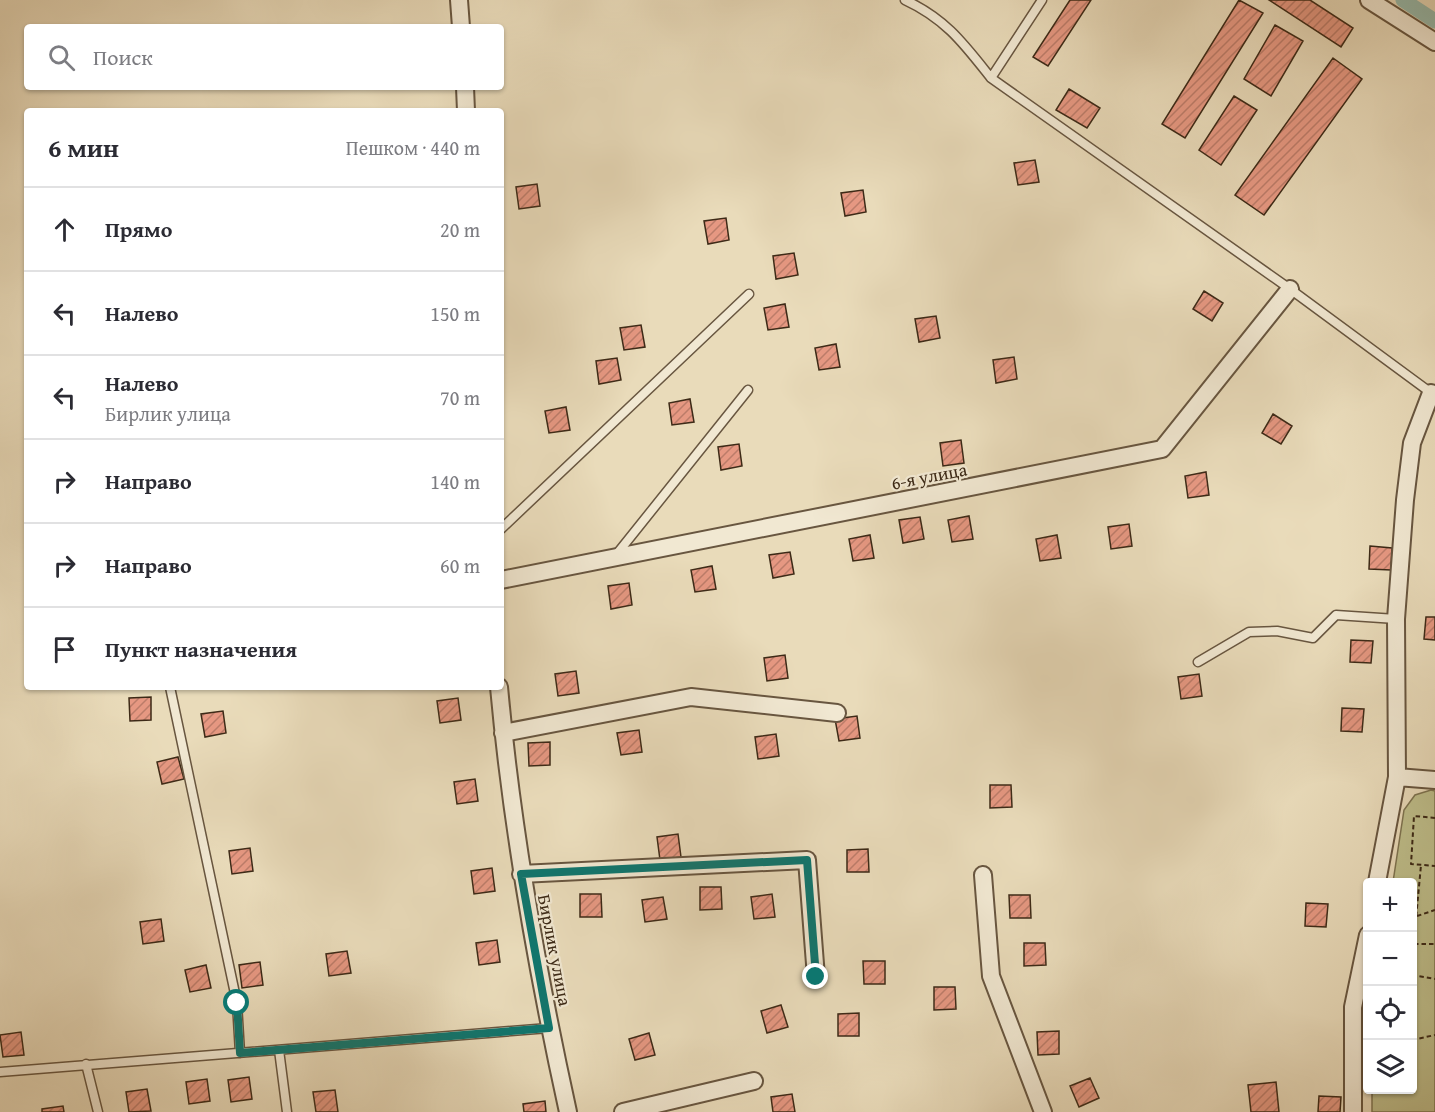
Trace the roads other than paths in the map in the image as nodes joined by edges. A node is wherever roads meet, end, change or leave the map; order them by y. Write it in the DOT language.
graph roads {
  1 [pos="459,0"];
  2 [pos="905,0"];
  3 [pos="1042,0"];
  4 [pos="1369,0"];
  5 [pos="461,24"];
  6 [pos="1435,42"];
  7 [pos="991,78"];
  8 [pos="465,90"];
  9 [pos="466,108"];
  10 [pos="1290,288"];
  11 [pos="749,294"];
  12 [pos="748,390"];
  13 [pos="1434,392"];
  14 [pos="504,526"];
  15 [pos="614,558"];
  16 [pos="504,579"];
  17 [pos="1396,619"];
  18 [pos="1198,663"];
  19 [pos="171,690"];
  20 [pos="499,690"];
  21 [pos="837,713"];
  22 [pos="503,733"];
  23 [pos="1397,777"];
  24 [pos="1435,780"];
  25 [pos="521,874"];
  26 [pos="983,874"];
  27 [pos="1378,878"];
  28 [pos="1363,959"];
  29 [pos="816,977"];
  30 [pos="549,1028"];
  31 [pos="279,1050"];
  32 [pos="240,1053"];
  33 [pos="86,1064"];
  34 [pos="0,1072"];
  35 [pos="754,1081"];
  36 [pos="98,1112"];
  37 [pos="287,1112"];
  38 [pos="568,1112"];
  39 [pos="623,1112"];
  40 [pos="1042,1112"];
  41 [pos="1353,1112"];
  1 -- 5 [label="street"];
  2 -- 7 [label="lane"];
  3 -- 7 [label="lane"];
  4 -- 6 [label="street"];
  7 -- 10 [label="lane"];
  8 -- 9 [label="street"];
  10 -- 13 [label="lane"];
  10 -- 15 [label="street, 6-я улица"];
  11 -- 14 [label="lane"];
  12 -- 15 [label="lane"];
  13 -- 17 [label="street"];
  15 -- 16 [label="street, 6-я улица"];
  17 -- 18 [label="lane"];
  17 -- 23 [label="street"];
  19 -- 32 [label="lane"];
  20 -- 22 [label="street, Бирлик улица"];
  21 -- 22 [label="street"];
  22 -- 25 [label="street, Бирлик улица"];
  23 -- 24 [label="street"];
  23 -- 27 [label="street"];
  25 -- 29 [label="street"];
  25 -- 30 [label="street, Бирлик улица"];
  26 -- 40 [label="street"];
  28 -- 41 [label="street"];
  30 -- 31 [label="lane"];
  30 -- 38 [label="street, Бирлик улица"];
  31 -- 32 [label="lane"];
  31 -- 37 [label="lane"];
  32 -- 33 [label="lane"];
  33 -- 34 [label="lane"];
  33 -- 36 [label="lane"];
  35 -- 39 [label="street"];
}
